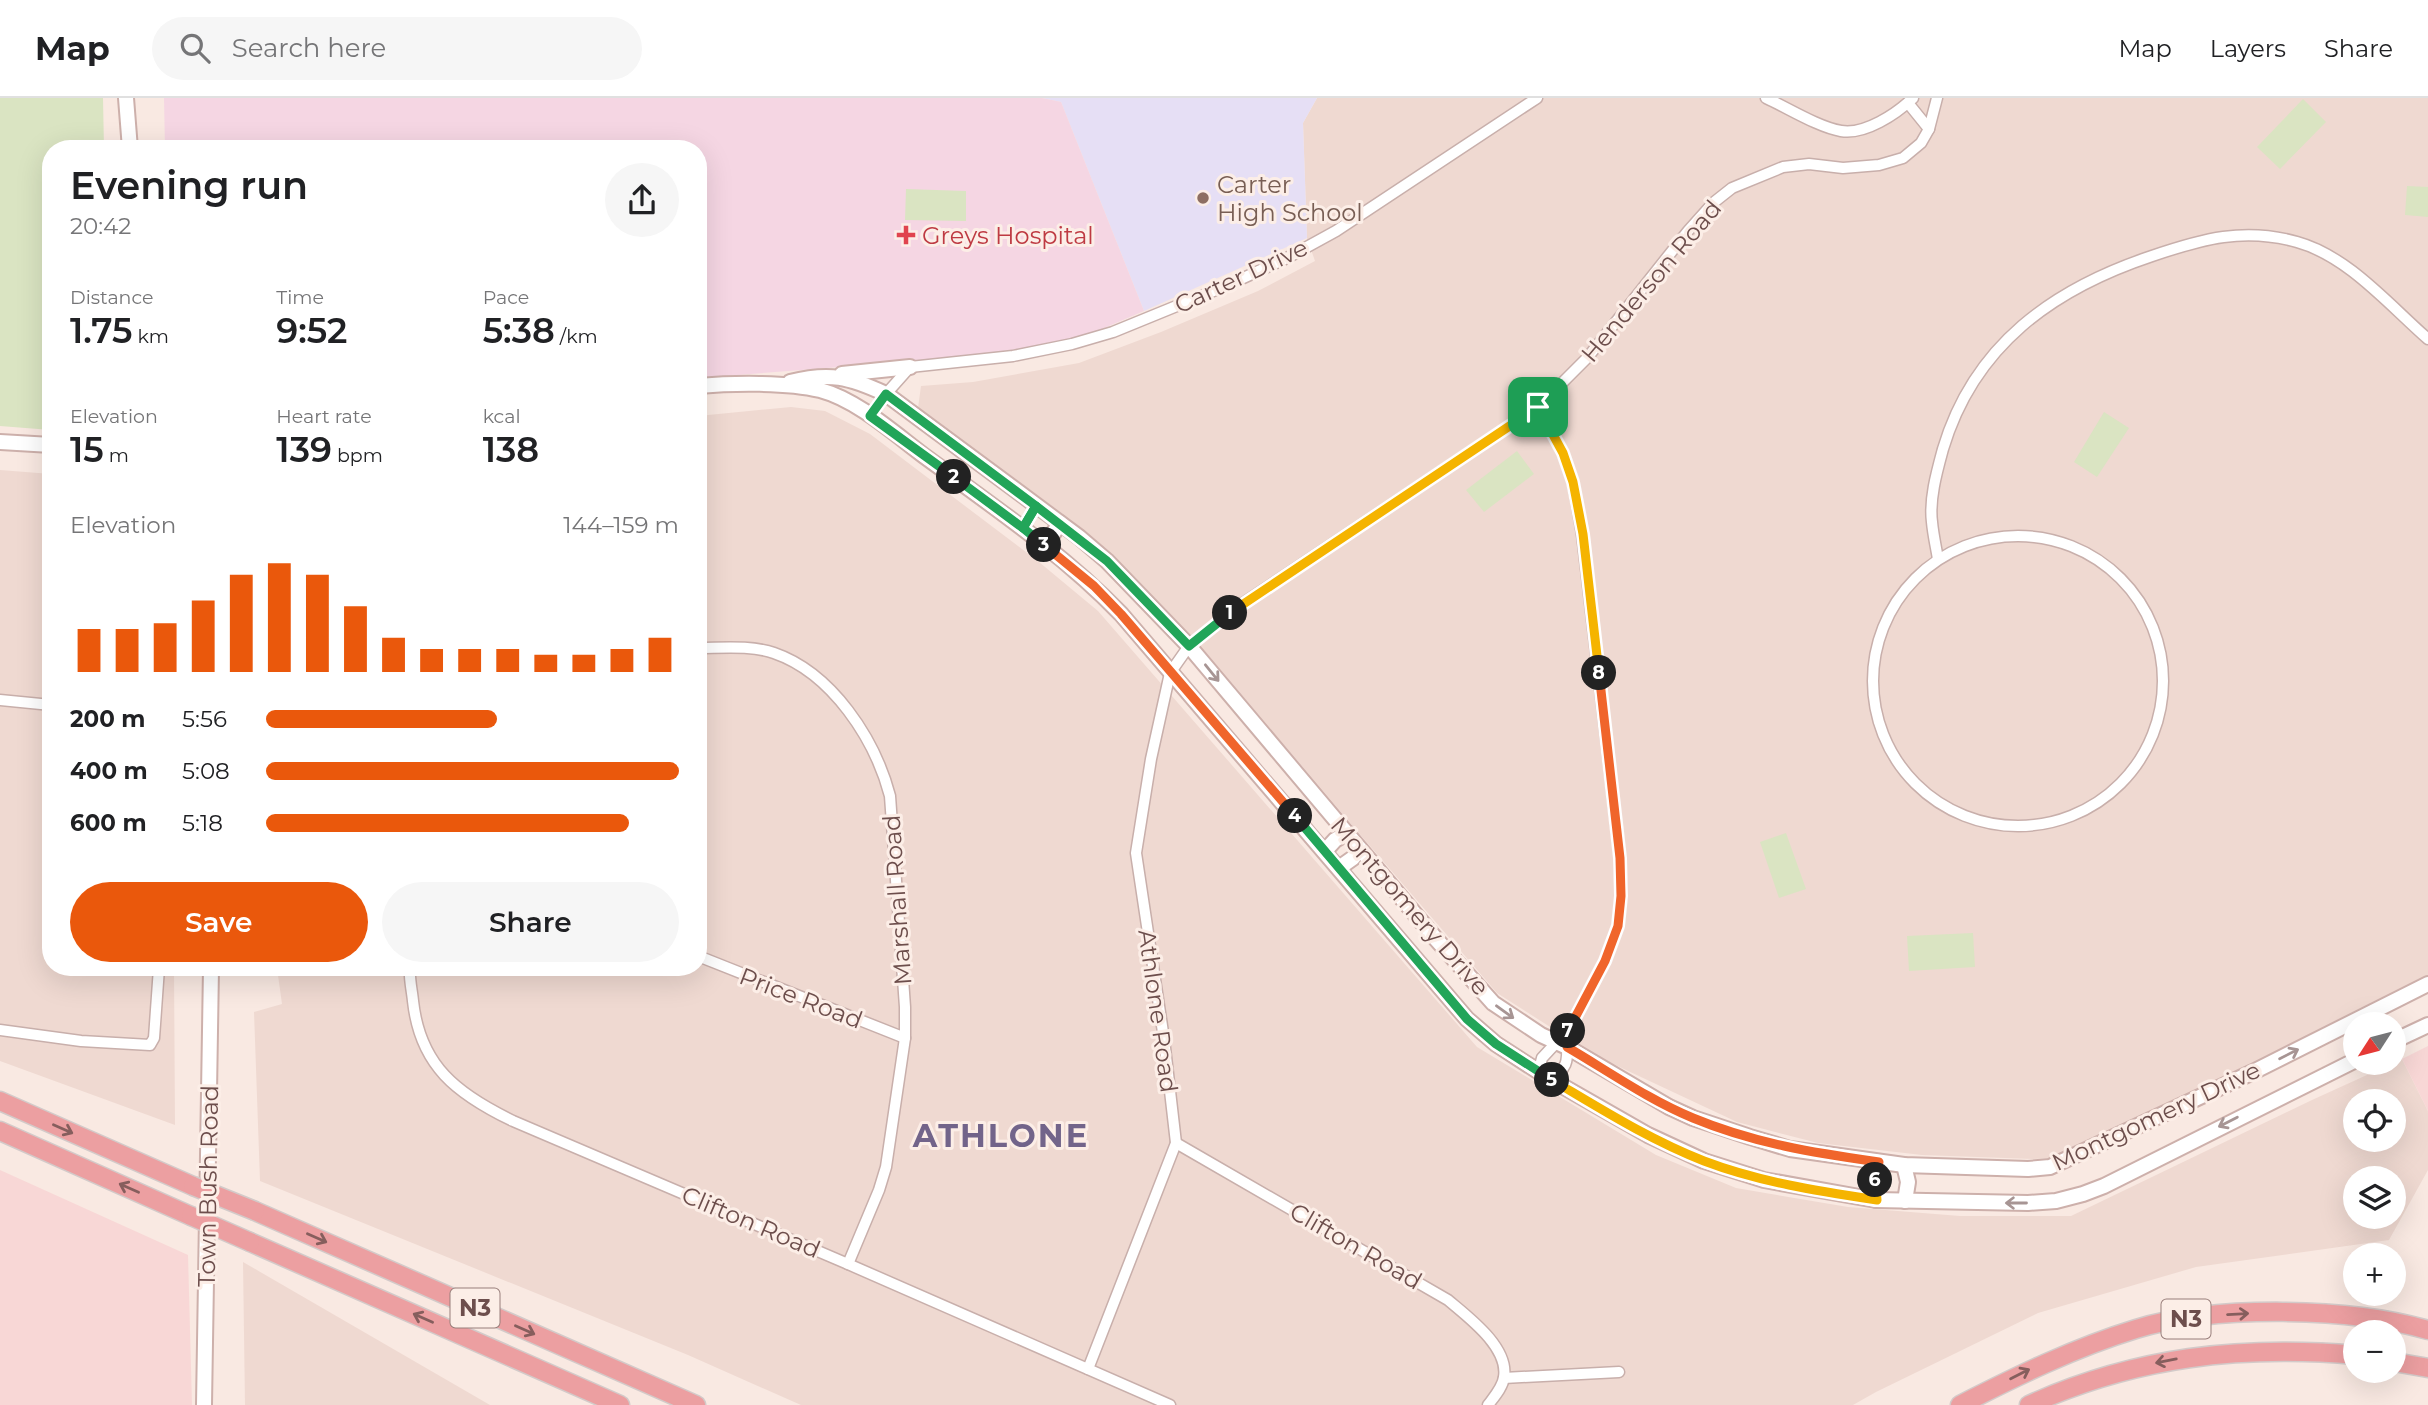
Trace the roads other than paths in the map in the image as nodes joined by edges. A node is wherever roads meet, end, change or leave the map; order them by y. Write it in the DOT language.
graph roads {
  1 [pos="126,98"];
  2 [pos="1538,98"];
  3 [pos="1766,98"];
  4 [pos="1937,98"];
  5 [pos="1910,100"];
  6 [pos="1929,129"];
  7 [pos="129,140"];
  8 [pos="2428,339"];
  9 [pos="910,367"];
  10 [pos="834,375"];
  11 [pos="779,385"];
  12 [pos="707,386"];
  13 [pos="886,394"];
  14 [pos="1538,407"];
  15 [pos="870,416"];
  16 [pos="0,442"];
  17 [pos="42,444"];
  18 [pos="1036,506"];
  19 [pos="1060,523"];
  20 [pos="1023,528"];
  21 [pos="1045,546"];
  22 [pos="1938,559"];
  23 [pos="1189,646"];
  24 [pos="707,648"];
  25 [pos="1170,673"];
  26 [pos="0,700"];
  27 [pos="42,704"];
  28 [pos="1347,833"];
  29 [pos="1360,849"];
  30 [pos="1325,851"];
  31 [pos="1339,868"];
  32 [pos="707,960"];
  33 [pos="158,976"];
  34 [pos="211,976"];
  35 [pos="411,976"];
  36 [pos="2427,985"];
  37 [pos="2428,1025"];
  38 [pos="0,1030"];
  39 [pos="2406,1035"];
  40 [pos="905,1038"];
  41 [pos="1563,1045"];
  42 [pos="2343,1066"];
  43 [pos="1546,1076"];
  44 [pos="0,1101"];
  45 [pos="0,1131"];
  46 [pos="1176,1143"];
  47 [pos="1879,1162"];
  48 [pos="1904,1165"];
  49 [pos="1877,1200"];
  50 [pos="1905,1201"];
  51 [pos="848,1264"];
  52 [pos="2428,1331"];
  53 [pos="2343,1354"];
  54 [pos="2406,1364"];
  55 [pos="2428,1368"];
  56 [pos="1088,1369"];
  57 [pos="1619,1372"];
  58 [pos="1504,1378"];
  59 [pos="204,1405"];
  60 [pos="620,1405"];
  61 [pos="696,1405"];
  62 [pos="1170,1405"];
  63 [pos="1488,1405"];
  64 [pos="1960,1405"];
  65 [pos="2029,1405"];
  1 -- 7 [label="street"];
  2 -- 9 [label="street, Carter Drive"];
  3 -- 5 [label="street"];
  4 -- 6 [label="street, Henderson Road"];
  5 -- 6 [label="street"];
  6 -- 14 [label="street, Henderson Road"];
  8 -- 22 [label="street"];
  9 -- 10 [label="street"];
  9 -- 13 [label="street"];
  10 -- 11 [label="street, Montgomery Drive"];
  10 -- 13 [label="street, Montgomery Drive"];
  11 -- 12 [label="street, Montgomery Drive"];
  11 -- 15 [label="street, Montgomery Drive"];
  13 -- 15 [label="street"];
  13 -- 18 [label="street, Montgomery Drive"];
  14 -- 23 [label="street, Henderson Road"];
  14 -- 41 [label="street"];
  15 -- 20 [label="street, Montgomery Drive"];
  16 -- 17 [label="street"];
  18 -- 19 [label="street, Montgomery Drive"];
  18 -- 20 [label="street"];
  19 -- 21 [label="street"];
  19 -- 23 [label="street, Montgomery Drive"];
  20 -- 21 [label="street, Montgomery Drive"];
  21 -- 25 [label="street, Montgomery Drive"];
  22 -- 22 [label="street"];
  23 -- 25 [label="street, Athlone Road"];
  23 -- 28 [label="street, Montgomery Drive, one-way"];
  24 -- 40 [label="street, Marshall Road"];
  25 -- 30 [label="street, Montgomery Drive"];
  25 -- 46 [label="street, Athlone Road"];
  26 -- 27 [label="street"];
  28 -- 29 [label="street, Montgomery Drive"];
  28 -- 30 [label="street"];
  29 -- 31 [label="street"];
  29 -- 41 [label="street, Montgomery Drive, one-way"];
  30 -- 31 [label="street, Montgomery Drive"];
  31 -- 43 [label="street, Montgomery Drive"];
  32 -- 40 [label="street, Price Road"];
  33 -- 38 [label="street"];
  34 -- 59 [label="street, Town Bush Road"];
  35 -- 51 [label="street, Clifton Road"];
  48 -- 36 [label="street, Montgomery Drive, one-way"];
  37 -- 39 [label="street"];
  40 -- 51 [label="street, Marshall Road"];
  41 -- 43 [label="street"];
  41 -- 43 [label="street"];
  41 -- 47 [label="street, Montgomery Drive"];
  42 -- 50 [label="street, Montgomery Drive, one-way"];
  43 -- 49 [label="street, Montgomery Drive"];
  44 -- 61 [label="highway, N3, one-way, bridge"];
  60 -- 45 [label="highway, N3, one-way, bridge"];
  46 -- 56 [label="street, Athlone Road"];
  46 -- 58 [label="street, Clifton Road"];
  47 -- 48 [label="street, Montgomery Drive"];
  47 -- 49 [label="street"];
  48 -- 50 [label="street"];
  49 -- 50 [label="street, Montgomery Drive"];
  51 -- 56 [label="street, Clifton Road"];
  64 -- 52 [label="highway, N3, one-way"];
  53 -- 65 [label="highway, N3, one-way"];
  54 -- 55 [label="highway"];
  56 -- 62 [label="street, Clifton Road"];
  57 -- 58 [label="street"];
  58 -- 63 [label="street"];
}
